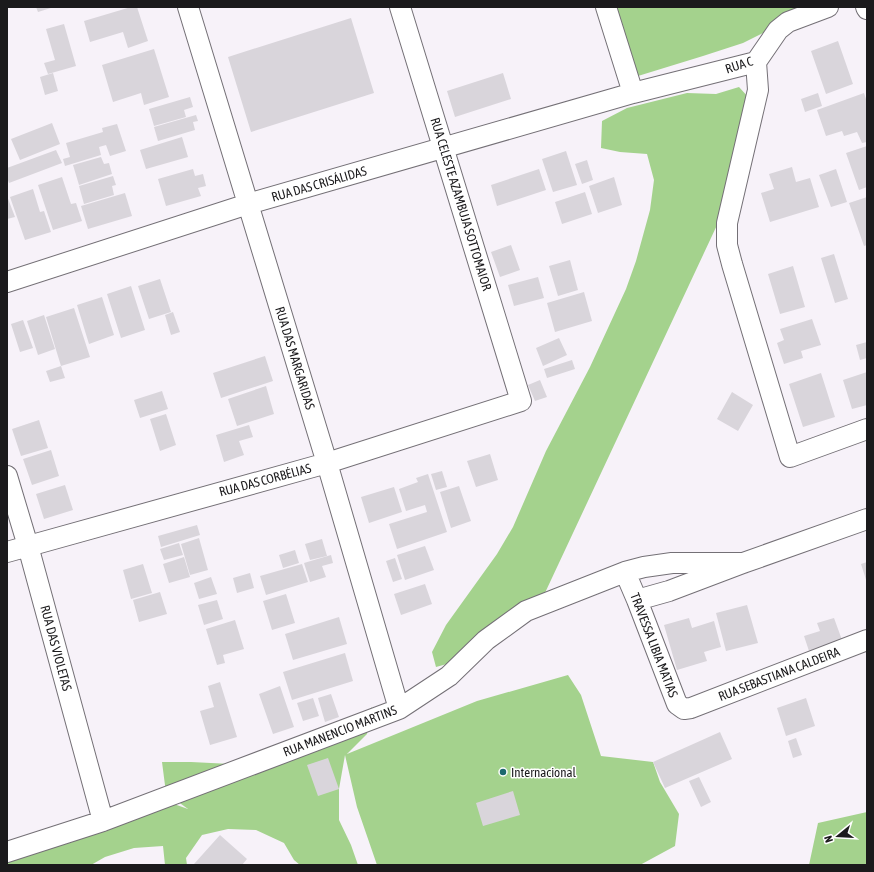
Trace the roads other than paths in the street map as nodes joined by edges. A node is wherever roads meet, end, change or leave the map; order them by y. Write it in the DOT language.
graph roads {
  1 [pos="188,7"];
  2 [pos="400,7"];
  3 [pos="606,7"];
  4 [pos="828,7"];
  5 [pos="756,62"];
  6 [pos="633,93"];
  7 [pos="443,148"];
  8 [pos="248,204"];
  9 [pos="7,282"];
  10 [pos="521,401"];
  11 [pos="867,429"];
  12 [pos="327,463"];
  13 [pos="7,476"];
  14 [pos="867,519"];
  15 [pos="28,546"];
  16 [pos="7,552"];
  17 [pos="743,563"];
  18 [pos="625,572"];
  19 [pos="637,600"];
  20 [pos="867,640"];
  21 [pos="691,708"];
  22 [pos="399,709"];
  23 [pos="103,821"];
  24 [pos="7,852"];
  1 -- 8 [label="street, RUA DAS MARGARIDAS"];
  2 -- 7 [label="street, RUA CELESTE AZAMBUJA SOTTOMAIOR"];
  3 -- 6 [label="street"];
  4 -- 5 [label="street, RUA C"];
  5 -- 6 [label="street, RUA C"];
  5 -- 11 [label="street"];
  6 -- 7 [label="street, RUA DAS CRISÁLIDAS"];
  7 -- 8 [label="street, RUA DAS CRISÁLIDAS"];
  7 -- 10 [label="street, RUA CELESTE AZAMBUJA SOTTOMAIOR"];
  8 -- 9 [label="street, RUA DAS CRISÁLIDAS"];
  8 -- 12 [label="street, RUA DAS MARGARIDAS"];
  10 -- 12 [label="street, RUA DAS CORBÉLIAS"];
  12 -- 15 [label="street, RUA DAS CORBÉLIAS"];
  12 -- 22 [label="street, RUA DAS MARGARIDAS"];
  13 -- 15 [label="street, RUA DAS VIOLETAS"];
  14 -- 17 [label="street, RUA MANENCIO MARTINS"];
  15 -- 16 [label="street, RUA DAS CORBÉLIAS"];
  15 -- 23 [label="street, RUA DAS VIOLETAS"];
  17 -- 18 [label="street, RUA MANENCIO MARTINS"];
  17 -- 19 [label="street, RUA MANENCIO MARTINS"];
  18 -- 19 [label="street, TRAVESSA LIBIA MATIAS"];
  18 -- 22 [label="street, RUA MANENCIO MARTINS"];
  19 -- 21 [label="street, TRAVESSA LIBIA MATIAS"];
  20 -- 21 [label="street, RUA SEBASTIANA CALDEIRA"];
  22 -- 23 [label="street, RUA MANENCIO MARTINS"];
  23 -- 24 [label="street, RUA MANENCIO MARTINS"];
}
